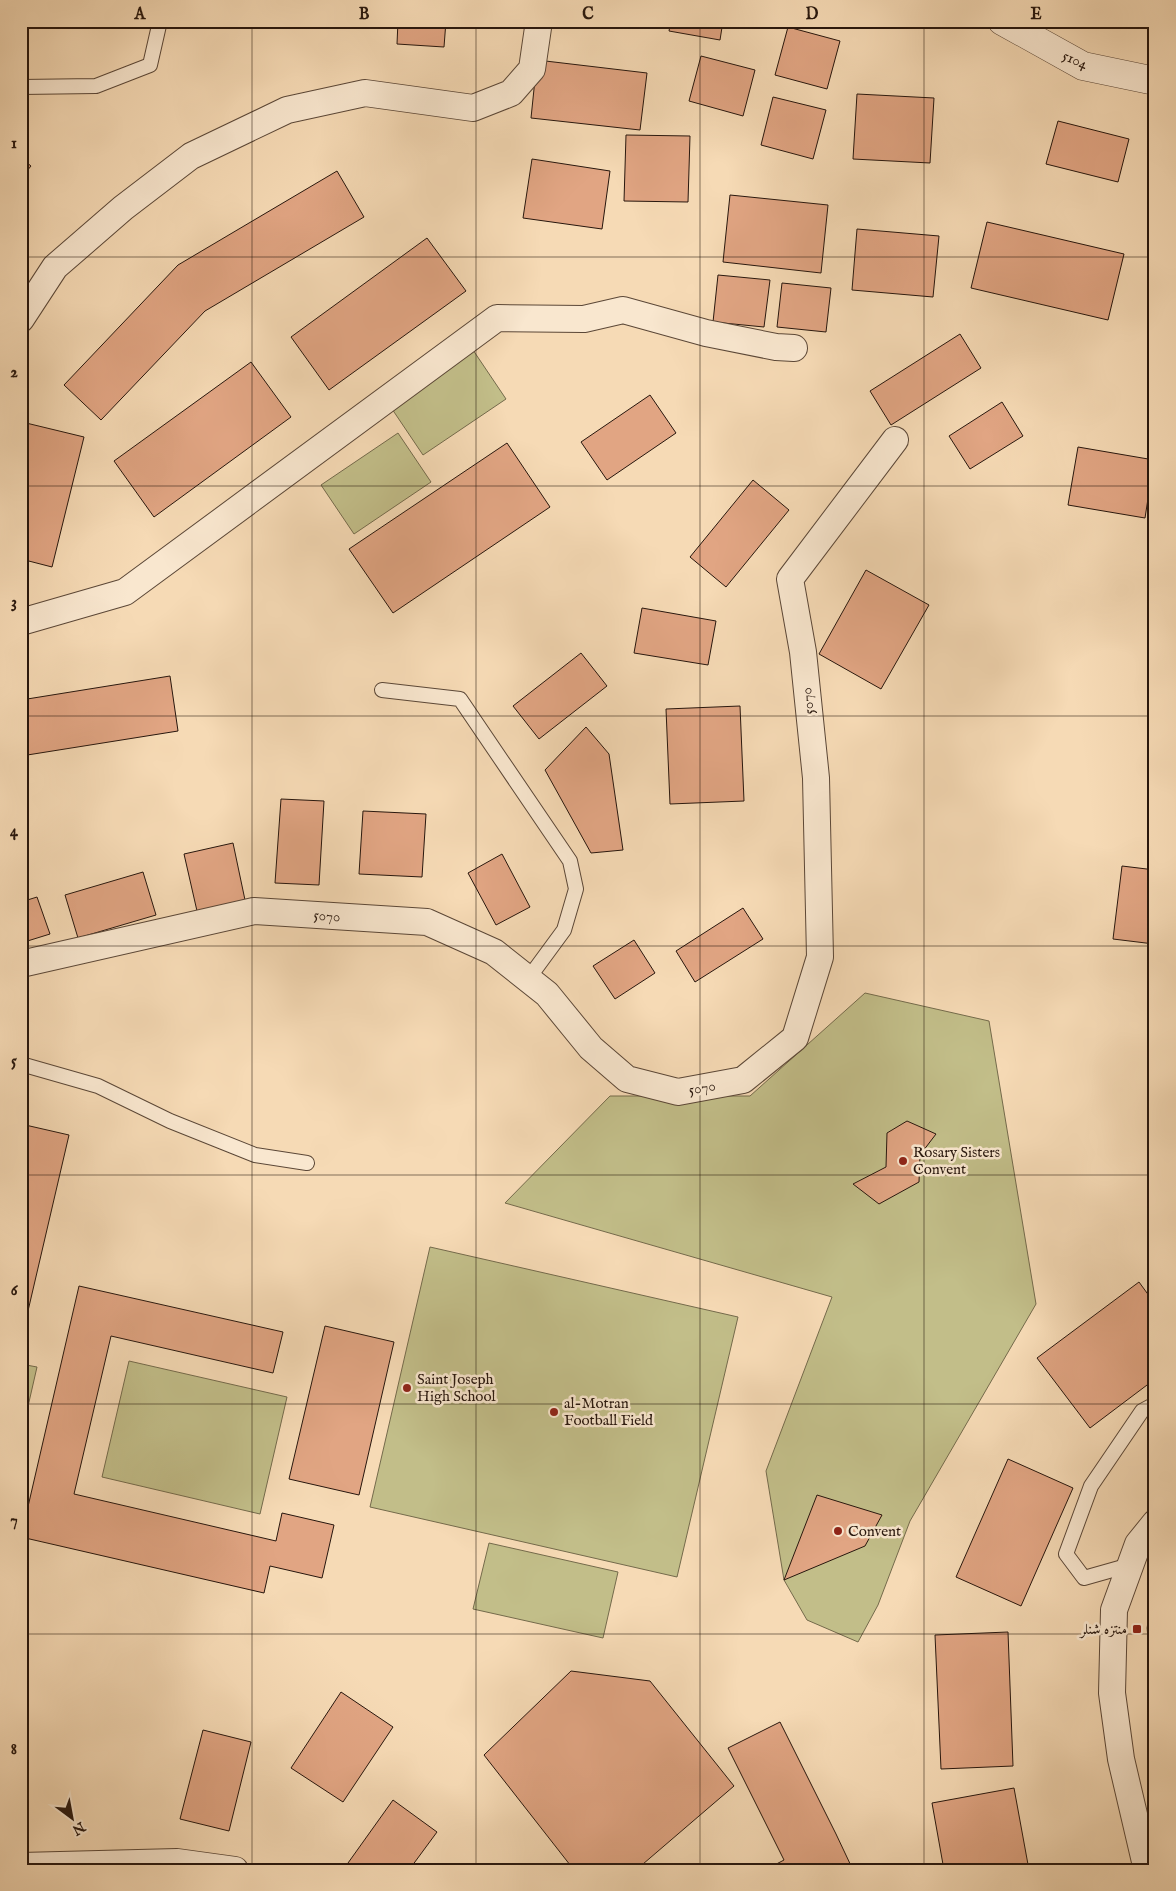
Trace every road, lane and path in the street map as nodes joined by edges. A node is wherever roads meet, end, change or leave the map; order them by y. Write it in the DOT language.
graph roads {
  1 [pos="160,21"];
  2 [pos="540,21"];
  3 [pos="1002,21"];
  4 [pos="1155,81"];
  5 [pos="21,88"];
  6 [pos="21,319"];
  7 [pos="794,348"];
  8 [pos="895,440"];
  9 [pos="21,622"];
  10 [pos="382,690"];
  11 [pos="21,964"];
  12 [pos="528,979"];
  13 [pos="21,1064"];
  14 [pos="307,1163"];
  15 [pos="1155,1404"];
  16 [pos="1155,1523"];
  17 [pos="1130,1565"];
  18 [pos="21,1866"];
  19 [pos="235,1870"];
  20 [pos="1146,1870"];
  1 -- 5 [label="lane"];
  2 -- 6 [label="street"];
  3 -- 4 [label="street, 5104"];
  7 -- 9 [label="street"];
  8 -- 12 [label="street, 5070"];
  10 -- 12 [label="lane"];
  11 -- 12 [label="street, 5070"];
  13 -- 14 [label="lane"];
  15 -- 17 [label="lane"];
  16 -- 17 [label="street"];
  17 -- 20 [label="street"];
  18 -- 19 [label="street"];
}
